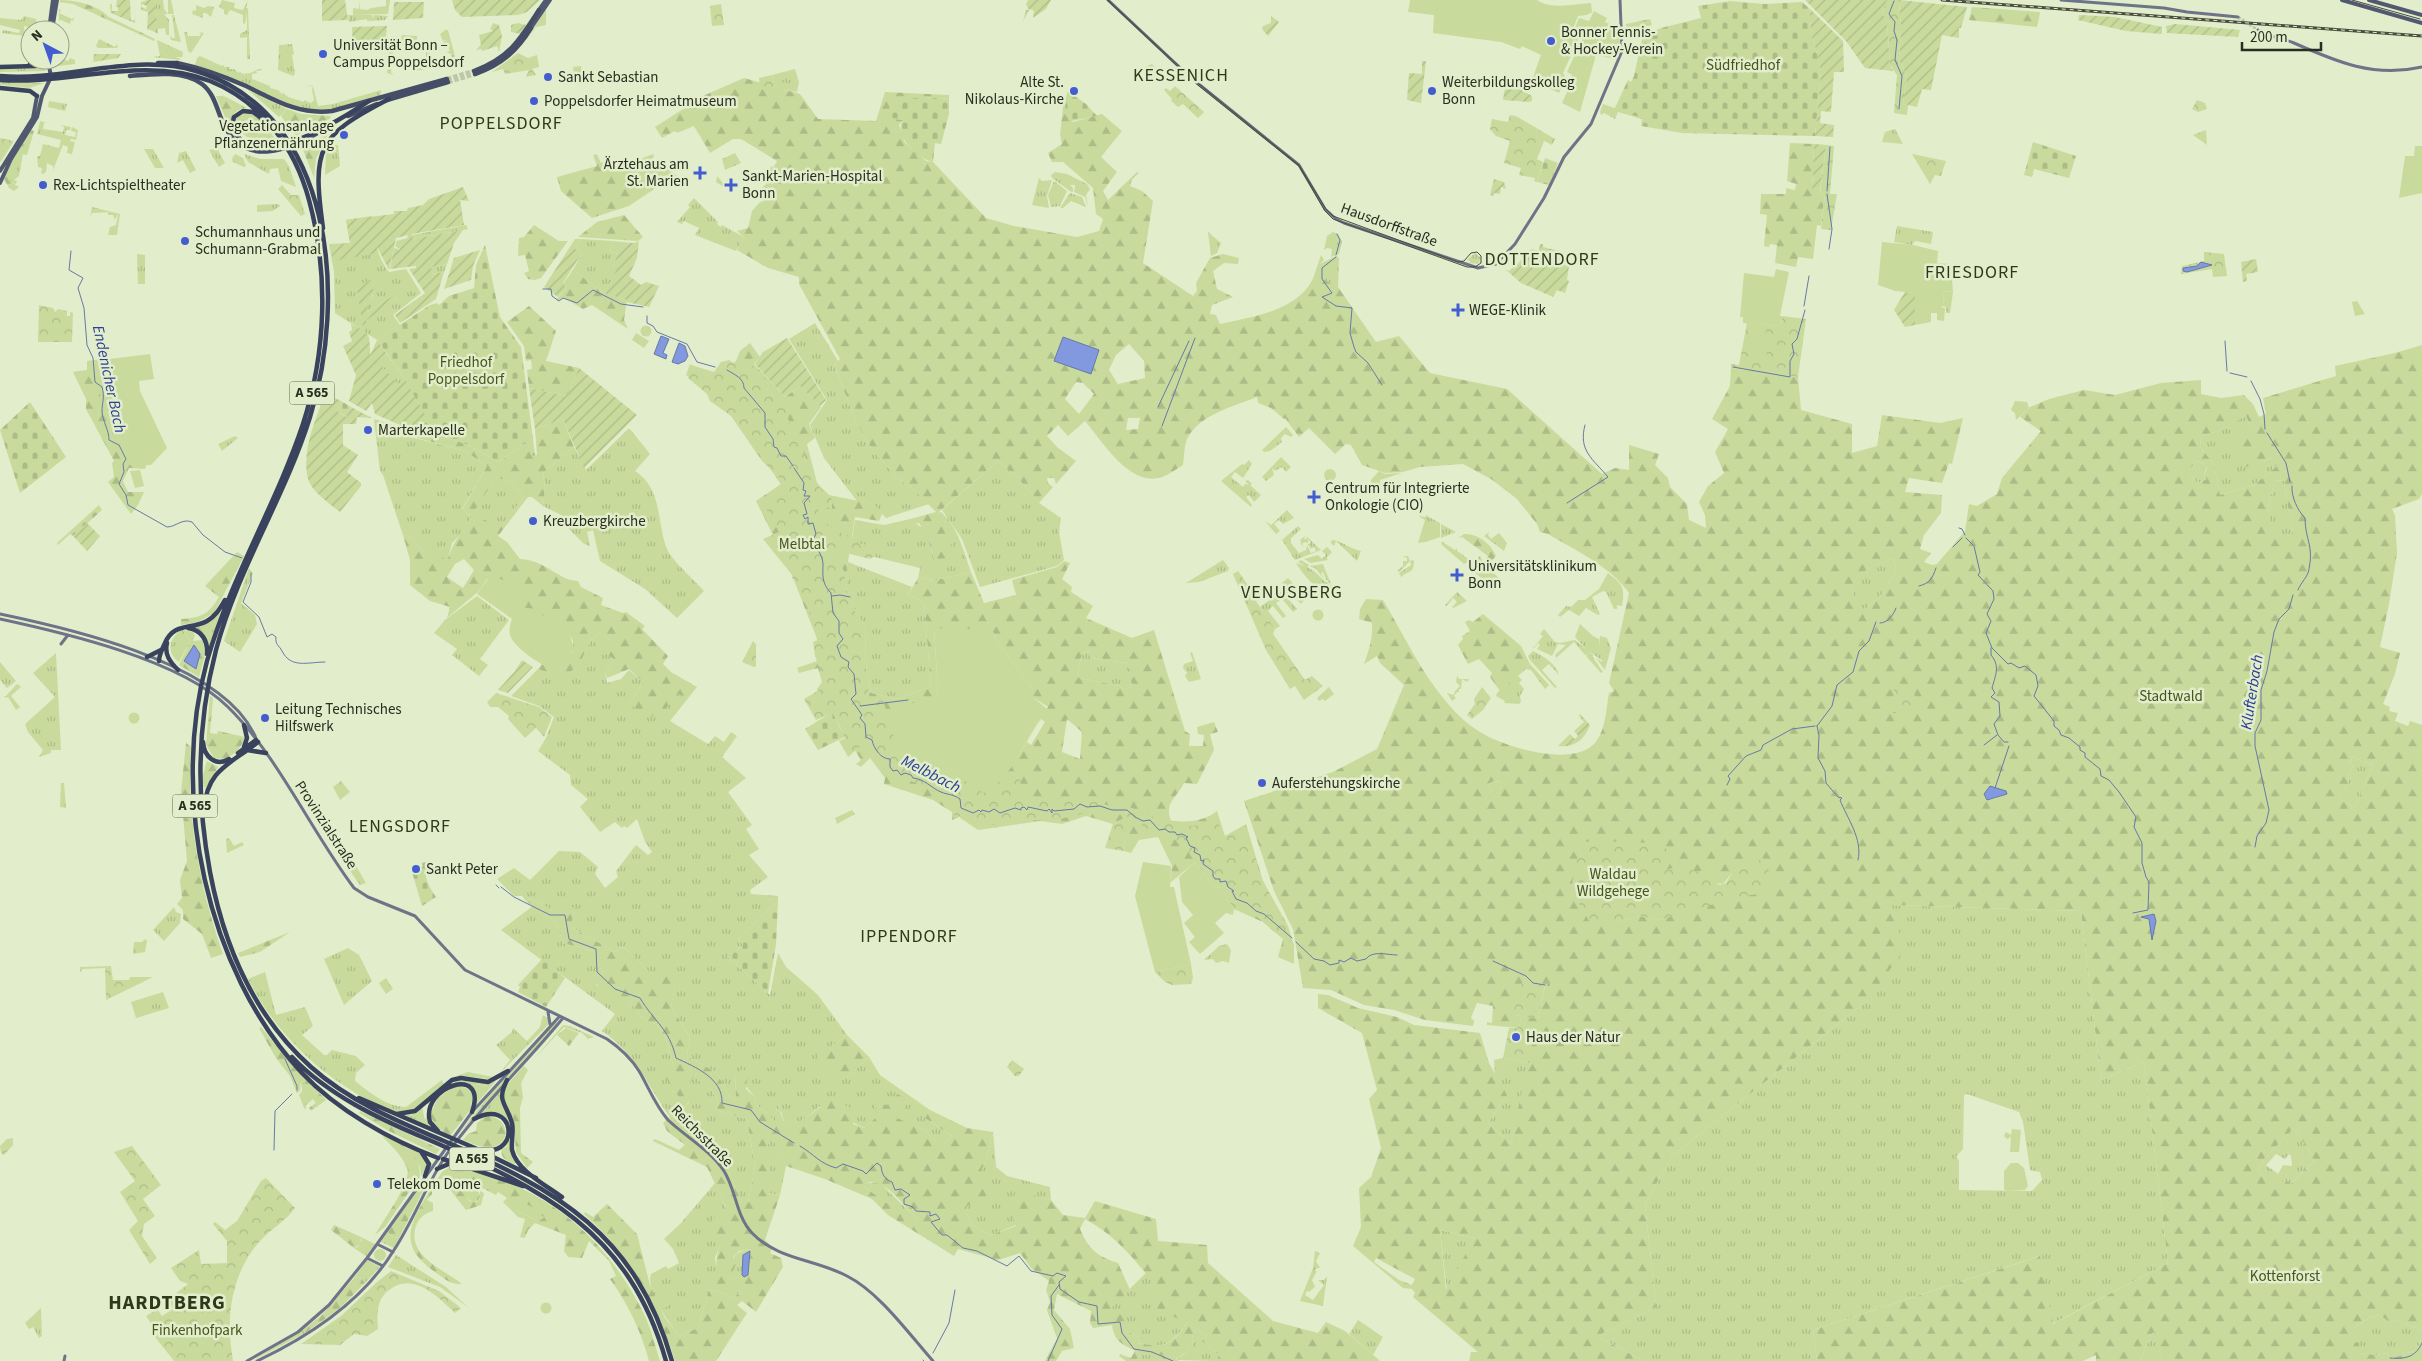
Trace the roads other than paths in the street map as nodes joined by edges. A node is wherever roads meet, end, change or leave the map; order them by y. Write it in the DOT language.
graph roads {
  1 [pos="53,0"];
  2 [pos="57,0"];
  3 [pos="546,0"];
  4 [pos="550,0"];
  5 [pos="1108,0"];
  6 [pos="1620,0"];
  7 [pos="2061,0"];
  8 [pos="2342,0"];
  9 [pos="2370,0"];
  10 [pos="2072,1"];
  11 [pos="539,10"];
  12 [pos="2422,15"];
  13 [pos="2238,17"];
  14 [pos="50,20"];
  15 [pos="54,20"];
  16 [pos="2422,23"];
  17 [pos="531,28"];
  18 [pos="2258,30"];
  19 [pos="20,65"];
  20 [pos="137,65"];
  21 [pos="0,67"];
  22 [pos="2422,67"];
  23 [pos="51,70"];
  24 [pos="121,72"];
  25 [pos="0,76"];
  26 [pos="130,76"];
  27 [pos="184,77"];
  28 [pos="0,80"];
  29 [pos="0,88"];
  30 [pos="37,96"];
  31 [pos="389,99"];
  32 [pos="369,101"];
  33 [pos="41,102"];
  34 [pos="36,110"];
  35 [pos="269,123"];
  36 [pos="285,138"];
  37 [pos="0,171"];
  38 [pos="0,183"];
  39 [pos="316,211"];
  40 [pos="318,220"];
  41 [pos="249,555"];
  42 [pos="244,565"];
  43 [pos="232,591"];
  44 [pos="0,614"];
  45 [pos="0,619"];
  46 [pos="58,627"];
  47 [pos="187,627"];
  48 [pos="70,630"];
  49 [pos="61,633"];
  50 [pos="69,635"];
  51 [pos="61,644"];
  52 [pos="164,649"];
  53 [pos="147,657"];
  54 [pos="207,662"];
  55 [pos="159,664"];
  56 [pos="178,670"];
  57 [pos="244,725"];
  58 [pos="202,731"];
  59 [pos="257,741"];
  60 [pos="245,750"];
  61 [pos="266,753"];
  62 [pos="203,820"];
  63 [pos="227,947"];
  64 [pos="232,960"];
  65 [pos="548,1012"];
  66 [pos="561,1017"];
  67 [pos="548,1027"];
  68 [pos="276,1039"];
  69 [pos="508,1071"];
  70 [pos="507,1080"];
  71 [pos="352,1096"];
  72 [pos="390,1112"];
  73 [pos="472,1112"];
  74 [pos="474,1119"];
  75 [pos="441,1134"];
  76 [pos="477,1149"];
  77 [pos="419,1150"];
  78 [pos="441,1158"];
  79 [pos="453,1163"];
  80 [pos="436,1169"];
  81 [pos="425,1176"];
  82 [pos="536,1178"];
  83 [pos="534,1190"];
  84 [pos="576,1210"];
  85 [pos="377,1244"];
  86 [pos="393,1252"];
  87 [pos="367,1258"];
  88 [pos="383,1266"];
  89 [pos="65,1356"];
  90 [pos="64,1361"];
  91 [pos="247,1361"];
  92 [pos="257,1361"];
  93 [pos="666,1361"];
  94 [pos="672,1361"];
  95 [pos="933,1361"];
  1 -- 14 [label="main road"];
  2 -- 15 [label="main road"];
  3 -- 11 [label="main road"];
  4 -- 17 [label="main road"];
  5 -- 6 [label="main road, Hausdorffstraße"];
  7 -- 10 [label="main road"];
  8 -- 16 [label="main road"];
  9 -- 12 [label="main road"];
  10 -- 13 [label="main road"];
  11 -- 17 [label="highway"];
  18 -- 22 [label="main road"];
  19 -- 21 [label="highway"];
  20 -- 25 [label="highway, A 565"];
  20 -- 32 [label="highway"];
  20 -- 36 [label="highway, A 565"];
  23 -- 33 [label="main road"];
  24 -- 27 [label="highway"];
  24 -- 28 [label="highway, A 565"];
  24 -- 35 [label="highway, A 565"];
  26 -- 27 [label="highway"];
  27 -- 31 [label="highway"];
  29 -- 30 [label="highway"];
  30 -- 34 [label="main road"];
  31 -- 32 [label="highway"];
  31 -- 39 [label="highway"];
  32 -- 35 [label="highway"];
  33 -- 34 [label="main road"];
  33 -- 38 [label="main road"];
  34 -- 37 [label="main road"];
  35 -- 36 [label="highway, A 565"];
  36 -- 39 [label="highway, A 565"];
  39 -- 40 [label="highway"];
  39 -- 40 [label="highway, A 565"];
  40 -- 41 [label="highway, A 565"];
  40 -- 41 [label="highway, A 565"];
  41 -- 42 [label="highway, A 565"];
  42 -- 43 [label="highway, A 565"];
  42 -- 58 [label="highway, A 565"];
  43 -- 47 [label="highway"];
  43 -- 54 [label="highway, A 565"];
  44 -- 46 [label="main road, Provinzialstraße"];
  45 -- 49 [label="main road"];
  46 -- 48 [label="main road, Provinzialstraße"];
  46 -- 49 [label="main road"];
  47 -- 52 [label="highway"];
  47 -- 54 [label="highway"];
  48 -- 49 [label="main road"];
  48 -- 53 [label="main road, Provinzialstraße"];
  49 -- 50 [label="main road"];
  50 -- 51 [label="main road"];
  50 -- 55 [label="main road"];
  52 -- 53 [label="highway"];
  52 -- 55 [label="highway"];
  52 -- 56 [label="highway"];
  53 -- 55 [label="main road, Provinzialstraße"];
  54 -- 63 [label="highway, A 565"];
  55 -- 56 [label="main road, Provinzialstraße"];
  55 -- 57 [label="main road, Provinzialstraße"];
  56 -- 59 [label="main road, Provinzialstraße"];
  57 -- 59 [label="main road, Provinzialstraße"];
  57 -- 60 [label="highway"];
  58 -- 60 [label="highway"];
  58 -- 62 [label="highway, A 565"];
  59 -- 60 [label="highway"];
  59 -- 61 [label="main road, Provinzialstraße"];
  60 -- 61 [label="highway"];
  60 -- 62 [label="highway"];
  61 -- 65 [label="main road, Provinzialstraße"];
  62 -- 63 [label="highway, A 565"];
  63 -- 64 [label="highway, A 565"];
  64 -- 68 [label="highway, A 565"];
  64 -- 71 [label="highway, A 565"];
  65 -- 66 [label="main road, Provinzialstraße"];
  65 -- 67 [label="main road"];
  66 -- 67 [label="main road"];
  66 -- 70 [label="main road"];
  66 -- 95 [label="main road, Reichsstraße"];
  67 -- 69 [label="main road"];
  68 -- 77 [label="highway"];
  68 -- 83 [label="highway, A 565"];
  69 -- 72 [label="highway"];
  69 -- 73 [label="main road"];
  70 -- 74 [label="main road"];
  70 -- 82 [label="highway"];
  71 -- 72 [label="highway"];
  71 -- 84 [label="highway, A 565"];
  72 -- 75 [label="highway"];
  73 -- 75 [label="highway"];
  73 -- 78 [label="main road"];
  74 -- 76 [label="highway"];
  74 -- 78 [label="main road"];
  75 -- 76 [label="highway"];
  76 -- 82 [label="highway"];
  77 -- 78 [label="highway"];
  77 -- 81 [label="highway"];
  78 -- 79 [label="highway"];
  78 -- 80 [label="main road"];
  78 -- 81 [label="main road"];
  79 -- 80 [label="highway"];
  79 -- 83 [label="highway"];
  80 -- 86 [label="main road"];
  81 -- 85 [label="main road"];
  82 -- 84 [label="highway"];
  83 -- 93 [label="highway, A 565"];
  84 -- 94 [label="highway, A 565"];
  85 -- 86 [label="main road"];
  85 -- 87 [label="main road"];
  86 -- 88 [label="main road"];
  87 -- 88 [label="main road"];
  87 -- 91 [label="main road"];
  88 -- 92 [label="main road"];
  89 -- 90 [label="main road"];
}
